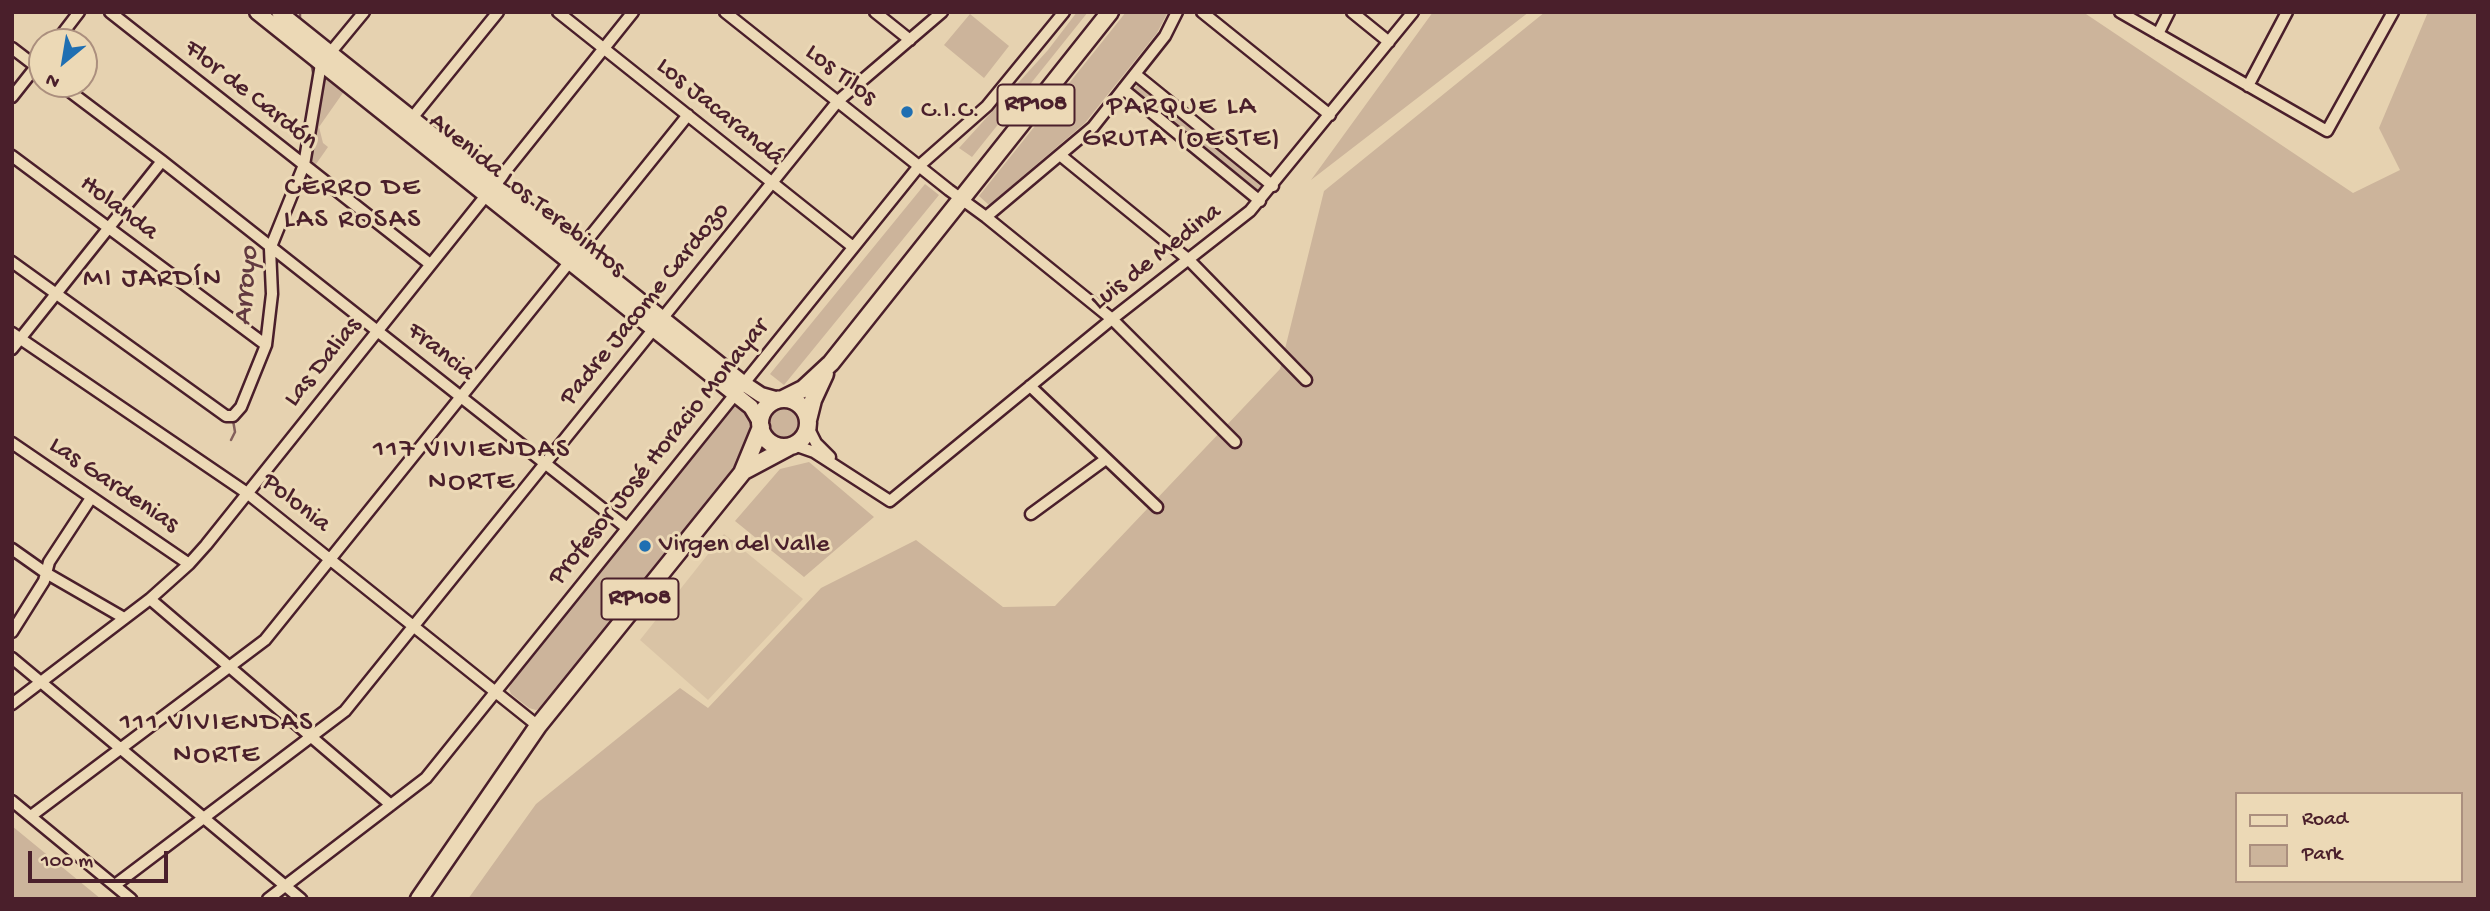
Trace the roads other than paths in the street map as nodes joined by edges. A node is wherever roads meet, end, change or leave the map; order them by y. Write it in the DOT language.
graph roads {
  1 [pos="79,12"];
  2 [pos="110,12"];
  3 [pos="257,12"];
  4 [pos="279,12"];
  5 [pos="364,12"];
  6 [pos="498,12"];
  7 [pos="558,12"];
  8 [pos="633,12"];
  9 [pos="725,12"];
  10 [pos="875,12"];
  11 [pos="942,12"];
  12 [pos="1064,12"];
  13 [pos="1111,12"];
  14 [pos="1177,12"];
  15 [pos="1202,12"];
  16 [pos="1352,12"];
  17 [pos="1413,12"];
  18 [pos="2120,12"];
  19 [pos="2169,12"];
  20 [pos="2287,12"];
  21 [pos="2393,12"];
  22 [pos="66,28"];
  23 [pos="2158,34"];
  24 [pos="910,40"];
  25 [pos="1389,42"];
  26 [pos="12,48"];
  27 [pos="604,48"];
  28 [pos="28,58"];
  29 [pos="326,58"];
  30 [pos="1135,74"];
  31 [pos="28,79"];
  32 [pos="2248,86"];
  33 [pos="1123,89"];
  34 [pos="12,97"];
  35 [pos="79,98"];
  36 [pos="838,102"];
  37 [pos="688,115"];
  38 [pos="1330,116"];
  39 [pos="408,124"];
  40 [pos="1060,155"];
  41 [pos="12,156"];
  42 [pos="162,161"];
  43 [pos="304,165"];
  44 [pos="919,166"];
  45 [pos="772,182"];
  46 [pos="1273,186"];
  47 [pos="490,189"];
  48 [pos="961,199"];
  49 [pos="1260,201"];
  50 [pos="986,217"];
  51 [pos="109,228"];
  52 [pos="853,247"];
  53 [pos="270,248"];
  54 [pos="574,257"];
  55 [pos="1189,260"];
  56 [pos="12,262"];
  57 [pos="430,264"];
  58 [pos="55,294"];
  59 [pos="1112,319"];
  60 [pos="657,323"];
  61 [pos="377,330"];
  62 [pos="16,336"];
  63 [pos="266,345"];
  64 [pos="12,349"];
  65 [pos="831,363"];
  66 [pos="1306,380"];
  67 [pos="1030,386"];
  68 [pos="739,389"];
  69 [pos="461,397"];
  70 [pos="781,399"];
  71 [pos="761,424"];
  72 [pos="808,424"];
  73 [pos="1234,442"];
  74 [pos="12,443"];
  75 [pos="792,445"];
  76 [pos="1106,459"];
  77 [pos="545,463"];
  78 [pos="843,470"];
  79 [pos="742,472"];
  80 [pos="247,493"];
  81 [pos="91,498"];
  82 [pos="1157,507"];
  83 [pos="1031,514"];
  84 [pos="627,528"];
  85 [pos="12,549"];
  86 [pos="330,559"];
  87 [pos="189,564"];
  88 [pos="46,573"];
  89 [pos="150,599"];
  90 [pos="124,618"];
  91 [pos="414,626"];
  92 [pos="12,632"];
  93 [pos="12,658"];
  94 [pos="229,667"];
  95 [pos="42,682"];
  96 [pos="495,691"];
  97 [pos="12,704"];
  98 [pos="538,726"];
  99 [pos="311,736"];
  100 [pos="121,748"];
  101 [pos="12,801"];
  102 [pos="391,804"];
  103 [pos="31,816"];
  104 [pos="204,817"];
  105 [pos="115,885"];
  106 [pos="285,886"];
  107 [pos="131,899"];
  108 [pos="268,899"];
  109 [pos="301,899"];
  110 [pos="419,899"];
  1 -- 22 [label="street"];
  2 -- 43 [label="street, Flor de Cardón"];
  3 -- 29 [label="main road, Avenida Los Terebintos"];
  4 -- 29 [label="main road, Avenida Los Terebintos"];
  5 -- 29 [label="street"];
  6 -- 39 [label="street"];
  7 -- 27 [label="street, Los Jacarandá"];
  8 -- 27 [label="street, Las Dalias"];
  9 -- 36 [label="street, Los Tilos"];
  10 -- 24 [label="street"];
  11 -- 24 [label="street, Padre Jacome Cardozo"];
  12 -- 44 [label="street, Profesor José Horacio Monayar"];
  13 -- 48 [label="main road, RP108"];
  14 -- 30 [label="street"];
  15 -- 38 [label="street"];
  16 -- 25 [label="street"];
  17 -- 25 [label="street, Luis de Medina"];
  18 -- 23 [label="street"];
  19 -- 23 [label="street"];
  20 -- 32 [label="street"];
  21 -- 32 [label="street"];
  23 -- 32 [label="street"];
  24 -- 36 [label="street, Padre Jacome Cardozo"];
  25 -- 38 [label="street, Luis de Medina"];
  26 -- 28 [label="street"];
  27 -- 37 [label="street, Los Jacarandá"];
  27 -- 47 [label="street, Las Dalias"];
  29 -- 39 [label="main road, Avenida Los Terebintos"];
  29 -- 43 [label="street"];
  30 -- 33 [label="street"];
  30 -- 46 [label="street"];
  31 -- 34 [label="street"];
  33 -- 40 [label="street"];
  33 -- 49 [label="street"];
  35 -- 42 [label="street, Francia"];
  36 -- 44 [label="street, Los Tilos"];
  36 -- 45 [label="street, Padre Jacome Cardozo"];
  37 -- 45 [label="street, Los Jacarandá"];
  37 -- 54 [label="street"];
  38 -- 46 [label="street, Luis de Medina"];
  39 -- 47 [label="main road, Avenida Los Terebintos"];
  40 -- 50 [label="street"];
  40 -- 55 [label="street"];
  41 -- 51 [label="street, Holanda"];
  42 -- 51 [label="street"];
  42 -- 53 [label="street, Francia"];
  43 -- 53 [label="street"];
  43 -- 57 [label="street, Flor de Cardón"];
  44 -- 48 [label="street, Los Tilos"];
  44 -- 52 [label="street, Profesor José Horacio Monayar"];
  45 -- 52 [label="street, Los Jacarandá"];
  45 -- 60 [label="street, Padre Jacome Cardozo"];
  46 -- 49 [label="street, Luis de Medina"];
  47 -- 54 [label="main road, Avenida Los Terebintos"];
  47 -- 57 [label="street, Las Dalias"];
  48 -- 50 [label="street, Los Tilos"];
  48 -- 65 [label="main road, RP108"];
  49 -- 55 [label="street, Luis de Medina"];
  50 -- 59 [label="street, Los Tilos"];
  51 -- 58 [label="street"];
  51 -- 63 [label="street, Holanda"];
  52 -- 68 [label="street, Profesor José Horacio Monayar"];
  53 -- 61 [label="street, Francia"];
  53 -- 63 [label="street"];
  54 -- 60 [label="main road, Avenida Los Terebintos"];
  54 -- 69 [label="street"];
  55 -- 59 [label="street, Luis de Medina"];
  55 -- 66 [label="street"];
  56 -- 58 [label="street"];
  57 -- 61 [label="street, Las Dalias"];
  58 -- 62 [label="street"];
  58 -- 63 [label="street"];
  59 -- 67 [label="street, Luis de Medina"];
  59 -- 73 [label="street, Los Tilos"];
  60 -- 68 [label="main road, Avenida Los Terebintos"];
  60 -- 77 [label="street, Padre Jacome Cardozo"];
  61 -- 69 [label="street, Francia"];
  61 -- 80 [label="street, Las Dalias"];
  62 -- 64 [label="street"];
  62 -- 80 [label="street, Polonia"];
  65 -- 70 [label="main road, RP108"];
  65 -- 72 [label="main road, RP108"];
  67 -- 76 [label="street"];
  67 -- 78 [label="street, Luis de Medina"];
  68 -- 70 [label="main road, Avenida Los Terebintos"];
  68 -- 71 [label="main road, Avenida Los Terebintos"];
  68 -- 84 [label="street, Profesor José Horacio Monayar"];
  69 -- 77 [label="street, Francia"];
  69 -- 86 [label="street"];
  70 -- 71 [label="main road, RP108"];
  70 -- 72 [label="main road"];
  71 -- 75 [label="main road"];
  71 -- 79 [label="main road, RP108"];
  72 -- 75 [label="main road, RP108"];
  72 -- 78 [label="street"];
  74 -- 81 [label="street, Las Gardenias"];
  75 -- 78 [label="street"];
  75 -- 79 [label="main road, RP108"];
  76 -- 82 [label="street"];
  76 -- 83 [label="street"];
  77 -- 84 [label="street, Francia"];
  77 -- 91 [label="street, Padre Jacome Cardozo"];
  79 -- 98 [label="main road, RP108"];
  80 -- 86 [label="street, Polonia"];
  80 -- 87 [label="street, Las Dalias"];
  81 -- 87 [label="street, Las Gardenias"];
  81 -- 88 [label="street"];
  84 -- 96 [label="street, Profesor José Horacio Monayar"];
  85 -- 88 [label="street"];
  86 -- 91 [label="street, Polonia"];
  86 -- 94 [label="street"];
  87 -- 89 [label="street, Las Dalias"];
  88 -- 90 [label="street"];
  88 -- 92 [label="street"];
  89 -- 90 [label="street, Las Dalias"];
  89 -- 94 [label="street"];
  90 -- 95 [label="street, Las Dalias"];
  91 -- 96 [label="street, Polonia"];
  91 -- 99 [label="street, Padre Jacome Cardozo"];
  93 -- 95 [label="street"];
  94 -- 99 [label="street"];
  94 -- 100 [label="street"];
  95 -- 97 [label="street, Las Dalias"];
  95 -- 100 [label="street"];
  96 -- 98 [label="street, Polonia"];
  96 -- 102 [label="street, Profesor José Horacio Monayar"];
  98 -- 110 [label="main road, RP108"];
  99 -- 102 [label="street"];
  99 -- 104 [label="street, Padre Jacome Cardozo"];
  100 -- 103 [label="street"];
  100 -- 104 [label="street"];
  101 -- 103 [label="street"];
  102 -- 106 [label="street, Profesor José Horacio Monayar"];
  103 -- 105 [label="street"];
  104 -- 105 [label="street, Padre Jacome Cardozo"];
  104 -- 106 [label="street"];
  105 -- 107 [label="street"];
  106 -- 108 [label="street, Profesor José Horacio Monayar"];
  106 -- 109 [label="street"];
}
